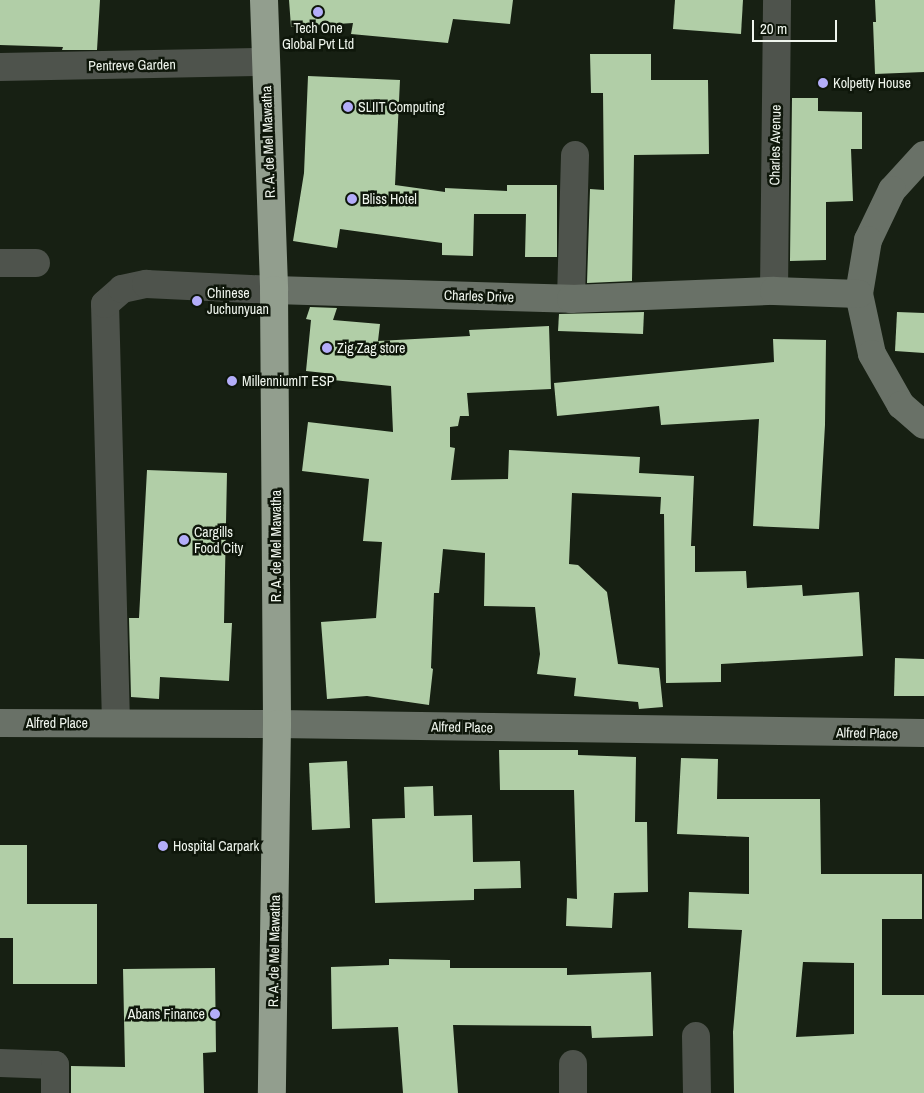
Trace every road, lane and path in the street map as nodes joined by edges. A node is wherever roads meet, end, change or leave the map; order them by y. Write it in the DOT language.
graph roads {
  1 [pos="264,0"];
  2 [pos="777,0"];
  3 [pos="265,62"];
  4 [pos="0,67"];
  5 [pos="575,155"];
  6 [pos="924,155"];
  7 [pos="0,263"];
  8 [pos="36,263"];
  9 [pos="274,290"];
  10 [pos="774,291"];
  11 [pos="859,294"];
  12 [pos="571,299"];
  13 [pos="924,425"];
  14 [pos="116,723"];
  15 [pos="0,724"];
  16 [pos="278,724"];
  17 [pos="924,733"];
  18 [pos="696,1036"];
  19 [pos="0,1063"];
  20 [pos="573,1064"];
  21 [pos="55,1093"];
  22 [pos="272,1093"];
  23 [pos="573,1093"];
  24 [pos="697,1093"];
  1 -- 3 [label="highway, R. A. de Mel Mawatha"];
  2 -- 10 [label="street, Charles Avenue"];
  3 -- 4 [label="street, Pentreve Garden"];
  3 -- 9 [label="highway, R. A. de Mel Mawatha"];
  5 -- 12 [label="street"];
  6 -- 11 [label="main road"];
  7 -- 8 [label="street"];
  9 -- 12 [label="main road, Charles Drive"];
  9 -- 14 [label="street, Charles Drive"];
  9 -- 16 [label="highway, R. A. de Mel Mawatha"];
  10 -- 11 [label="main road, Charles Drive"];
  10 -- 12 [label="main road, Charles Drive"];
  11 -- 13 [label="main road"];
  14 -- 15 [label="main road, Alfred Place"];
  14 -- 16 [label="main road, Alfred Place"];
  16 -- 17 [label="main road, Alfred Place"];
  16 -- 22 [label="highway, R. A. de Mel Mawatha"];
  18 -- 24 [label="street"];
  19 -- 21 [label="street"];
  20 -- 23 [label="street"];
}
